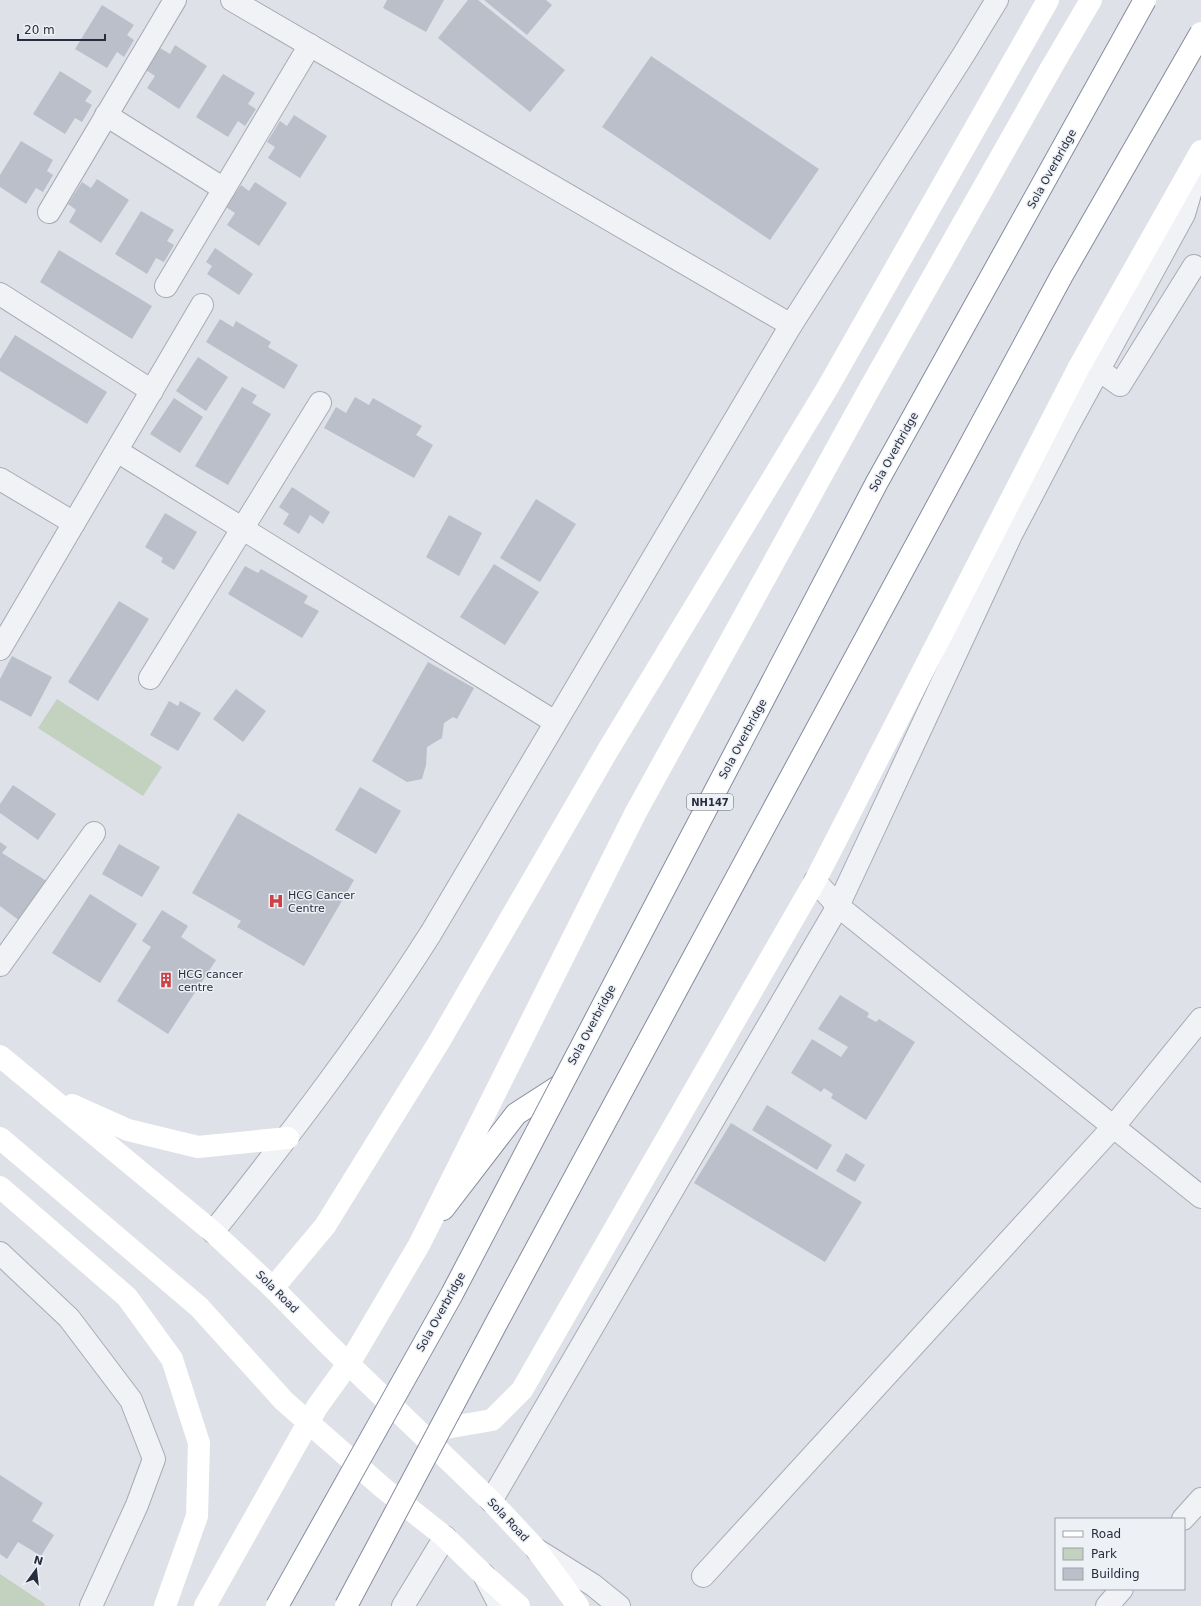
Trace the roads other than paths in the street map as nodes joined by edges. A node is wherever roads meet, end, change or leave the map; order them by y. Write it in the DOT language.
graph roads {
  1 [pos="175,0"];
  2 [pos="232,0"];
  3 [pos="997,0"];
  4 [pos="1048,0"];
  5 [pos="1091,0"];
  6 [pos="1145,0"];
  7 [pos="1201,33"];
  8 [pos="310,45"];
  9 [pos="106,116"];
  10 [pos="1201,152"];
  11 [pos="1201,155"];
  12 [pos="224,189"];
  13 [pos="49,212"];
  14 [pos="1194,266"];
  15 [pos="166,286"];
  16 [pos="0,294"];
  17 [pos="202,305"];
  18 [pos="791,325"];
  19 [pos="1089,368"];
  20 [pos="152,391"];
  21 [pos="320,403"];
  22 [pos="117,451"];
  23 [pos="0,479"];
  24 [pos="74,523"];
  25 [pos="242,529"];
  26 [pos="0,649"];
  27 [pos="150,678"];
  28 [pos="555,722"];
  29 [pos="94,833"];
  30 [pos="815,881"];
  31 [pos="838,906"];
  32 [pos="0,965"];
  33 [pos="1201,1019"];
  34 [pos="0,1056"];
  35 [pos="561,1085"];
  36 [pos="47,1094"];
  37 [pos="1114,1126"];
  38 [pos="0,1138"];
  39 [pos="288,1138"];
  40 [pos="0,1187"];
  41 [pos="1201,1198"];
  42 [pos="213,1232"];
  43 [pos="425,1232"];
  44 [pos="0,1253"];
  45 [pos="273,1288"];
  46 [pos="440,1429"];
  47 [pos="1201,1499"];
  48 [pos="491,1501"];
  49 [pos="1184,1518"];
  50 [pos="445,1537"];
  51 [pos="536,1549"];
  52 [pos="484,1575"];
  53 [pos="702,1576"];
  54 [pos="1121,1590"];
  55 [pos="91,1606"];
  56 [pos="165,1606"];
  57 [pos="205,1606"];
  58 [pos="276,1606"];
  59 [pos="346,1606"];
  60 [pos="403,1606"];
  61 [pos="500,1606"];
  62 [pos="519,1606"];
  63 [pos="578,1606"];
  64 [pos="619,1606"];
  65 [pos="1107,1606"];
  1 -- 9 [label="street"];
  2 -- 8 [label="street"];
  3 -- 18 [label="street"];
  4 -- 45 [label="main road"];
  5 -- 43 [label="main road, bridge"];
  6 -- 35 [label="main road, Sola Overbridge / NH147, bridge"];
  7 -- 46 [label="main road, bridge"];
  8 -- 12 [label="street"];
  8 -- 18 [label="street"];
  9 -- 12 [label="street"];
  9 -- 13 [label="street"];
  10 -- 19 [label="main road"];
  11 -- 19 [label="street"];
  12 -- 15 [label="street"];
  14 -- 19 [label="street"];
  16 -- 20 [label="street"];
  17 -- 20 [label="street"];
  18 -- 28 [label="street"];
  19 -- 30 [label="main road"];
  19 -- 31 [label="street"];
  20 -- 22 [label="street"];
  21 -- 25 [label="street"];
  22 -- 24 [label="street"];
  22 -- 25 [label="street"];
  23 -- 24 [label="street"];
  24 -- 26 [label="street"];
  25 -- 27 [label="street"];
  25 -- 28 [label="street"];
  28 -- 39 [label="street"];
  29 -- 32 [label="street"];
  30 -- 31 [label="street"];
  30 -- 46 [label="main road"];
  31 -- 37 [label="street"];
  31 -- 48 [label="street"];
  33 -- 37 [label="street"];
  34 -- 36 [label="main road, Sola Road"];
  35 -- 43 [label="main road, bridge"];
  35 -- 58 [label="main road, Sola Overbridge / NH147, bridge"];
  36 -- 39 [label="main road"];
  36 -- 42 [label="main road, Sola Road"];
  37 -- 41 [label="street"];
  37 -- 53 [label="street"];
  38 -- 50 [label="main road"];
  39 -- 42 [label="street"];
  40 -- 56 [label="main road"];
  42 -- 45 [label="main road, Sola Road"];
  43 -- 57 [label="main road, bridge"];
  44 -- 55 [label="street"];
  45 -- 48 [label="main road, Sola Road"];
  46 -- 59 [label="main road, bridge"];
  47 -- 49 [label="street"];
  48 -- 51 [label="main road, Sola Road"];
  50 -- 52 [label="main road"];
  50 -- 60 [label="street"];
  51 -- 63 [label="main road, Sola Road"];
  51 -- 64 [label="street"];
  52 -- 61 [label="street"];
  52 -- 62 [label="main road"];
  54 -- 65 [label="street"];
}
